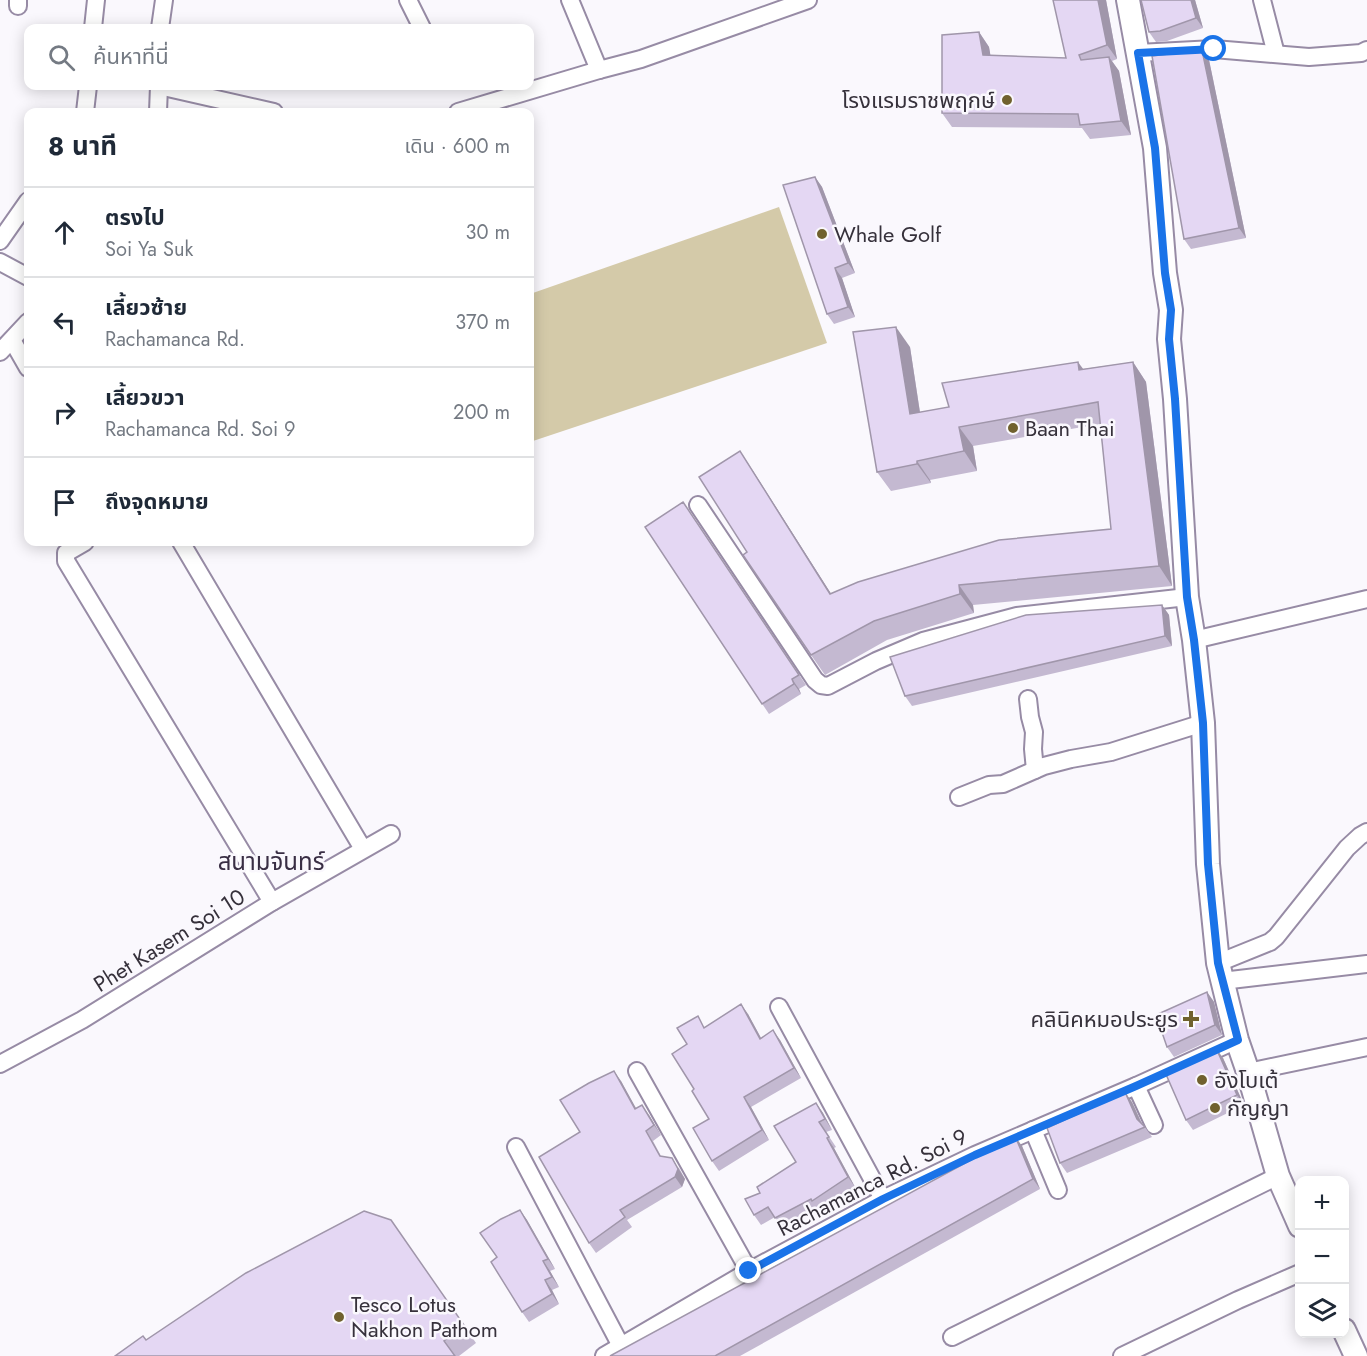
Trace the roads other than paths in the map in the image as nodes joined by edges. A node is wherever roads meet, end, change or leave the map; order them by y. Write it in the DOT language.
graph roads {
  1 [pos="96,0"];
  2 [pos="164,0"];
  3 [pos="408,0"];
  4 [pos="570,0"];
  5 [pos="808,0"];
  6 [pos="1128,0"];
  7 [pos="1262,0"];
  8 [pos="93,24"];
  9 [pos="161,24"];
  10 [pos="420,24"];
  11 [pos="1367,50"];
  12 [pos="1138,53"];
  13 [pos="1276,54"];
  14 [pos="599,70"];
  15 [pos="534,89"];
  16 [pos="88,90"];
  17 [pos="159,90"];
  18 [pos="177,90"];
  19 [pos="532,90"];
  20 [pos="85,108"];
  21 [pos="158,108"];
  22 [pos="256,108"];
  23 [pos="471,108"];
  24 [pos="24,207"];
  25 [pos="0,241"];
  26 [pos="0,262"];
  27 [pos="24,275"];
  28 [pos="24,326"];
  29 [pos="12,340"];
  30 [pos="0,352"];
  31 [pos="24,361"];
  32 [pos="698,505"];
  33 [pos="78,546"];
  34 [pos="183,546"];
  35 [pos="1187,597"];
  36 [pos="1367,599"];
  37 [pos="1194,640"];
  38 [pos="1028,699"];
  39 [pos="1203,723"];
  40 [pos="1035,770"];
  41 [pos="959,797"];
  42 [pos="1367,832"];
  43 [pos="391,834"];
  44 [pos="363,849"];
  45 [pos="272,903"];
  46 [pos="1367,964"];
  47 [pos="1220,972"];
  48 [pos="779,1007"];
  49 [pos="1238,1040"];
  50 [pos="1367,1047"];
  51 [pos="0,1064"];
  52 [pos="638,1071"];
  53 [pos="1248,1072"];
  54 [pos="1136,1086"];
  55 [pos="1154,1125"];
  56 [pos="1033,1130"];
  57 [pos="516,1147"];
  58 [pos="1278,1176"];
  59 [pos="1058,1190"];
  60 [pos="883,1199"];
  61 [pos="1295,1216"];
  62 [pos="749,1271"];
  63 [pos="1295,1275"];
  64 [pos="952,1337"];
  65 [pos="1348,1338"];
  66 [pos="621,1346"];
  67 [pos="604,1356"];
  68 [pos="1122,1356"];
  69 [pos="1356,1356"];
  1 -- 8 [label="street"];
  2 -- 9 [label="street"];
  3 -- 10 [label="street"];
  4 -- 14 [label="street"];
  5 -- 14 [label="street"];
  6 -- 12 [label="street"];
  7 -- 13 [label="street"];
  11 -- 13 [label="street"];
  12 -- 13 [label="street"];
  12 -- 35 [label="street"];
  14 -- 15 [label="street"];
  16 -- 20 [label="street"];
  17 -- 21 [label="street"];
  18 -- 22 [label="street"];
  19 -- 23 [label="street"];
  24 -- 25 [label="street"];
  26 -- 27 [label="street"];
  28 -- 29 [label="street"];
  29 -- 30 [label="street"];
  29 -- 31 [label="street"];
  32 -- 35 [label="street"];
  33 -- 45 [label="street"];
  34 -- 44 [label="street"];
  35 -- 37 [label="street"];
  36 -- 37 [label="street"];
  37 -- 39 [label="street"];
  38 -- 40 [label="street"];
  39 -- 40 [label="street"];
  39 -- 47 [label="street"];
  40 -- 41 [label="street"];
  42 -- 47 [label="street"];
  43 -- 44 [label="street, Phet Kasem Soi 10"];
  44 -- 45 [label="street, Phet Kasem Soi 10"];
  45 -- 51 [label="street, Phet Kasem Soi 10"];
  46 -- 47 [label="street"];
  47 -- 49 [label="street"];
  48 -- 60 [label="street"];
  49 -- 53 [label="street"];
  49 -- 54 [label="street, Rachamanca Rd. Soi 9"];
  50 -- 53 [label="street"];
  52 -- 62 [label="street"];
  53 -- 58 [label="street"];
  54 -- 55 [label="street"];
  54 -- 56 [label="street, Rachamanca Rd. Soi 9"];
  56 -- 59 [label="street"];
  56 -- 60 [label="street, Rachamanca Rd. Soi 9"];
  57 -- 66 [label="street"];
  58 -- 61 [label="street"];
  58 -- 64 [label="street"];
  60 -- 62 [label="street, Rachamanca Rd. Soi 9"];
  62 -- 66 [label="street, Rachamanca Rd. Soi 9"];
  63 -- 68 [label="street"];
  65 -- 69 [label="street"];
  66 -- 67 [label="street, Rachamanca Rd. Soi 9"];
}
